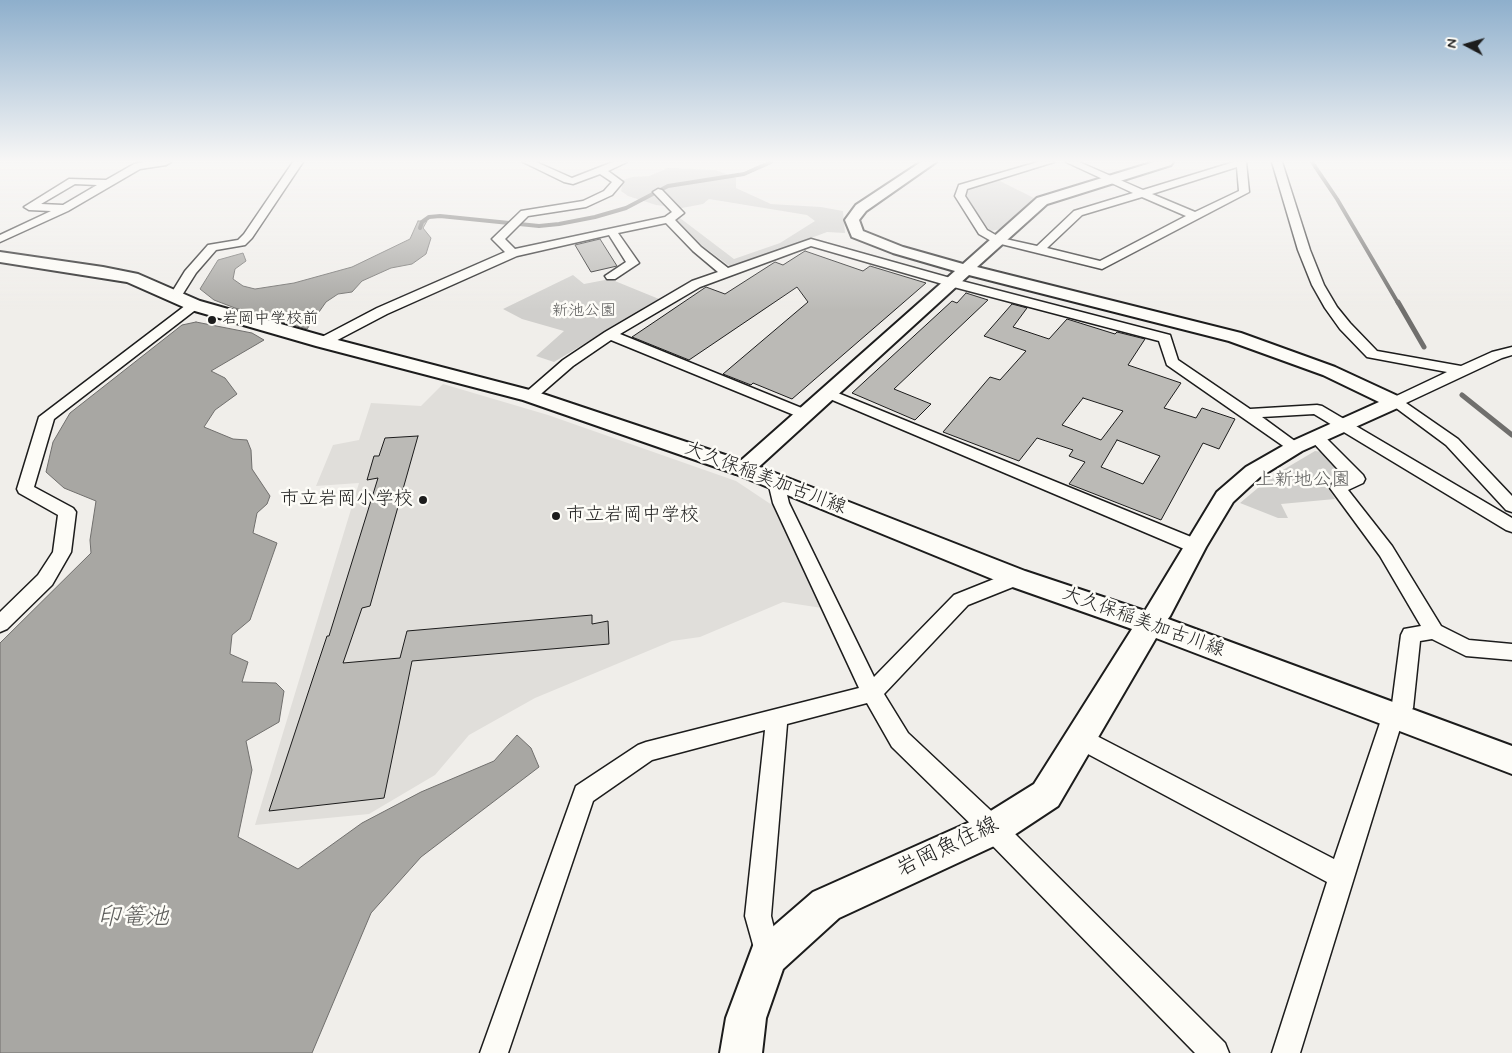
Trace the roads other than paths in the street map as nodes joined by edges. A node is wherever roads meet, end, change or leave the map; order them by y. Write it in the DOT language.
graph roads {
  1 [pos="59,211"];
  2 [pos="265,211"];
  3 [pos="538,211"];
  4 [pos="677,211"];
  5 [pos="859,211"];
  6 [pos="970,211"];
  7 [pos="1030,211"];
  8 [pos="1087,211"];
  9 [pos="1184,211"];
  10 [pos="1205,211"];
  11 [pos="1292,211"];
  12 [pos="1195,216"];
  13 [pos="668,219"];
  14 [pos="612,232"];
  15 [pos="0,239"];
  16 [pos="997,240"];
  17 [pos="1040,249"];
  18 [pos="513,254"];
  19 [pos="0,257"];
  20 [pos="965,269"];
  21 [pos="726,273"];
  22 [pos="611,276"];
  23 [pos="950,282"];
  24 [pos="185,301"];
  25 [pos="610,334"];
  26 [pos="323,342"];
  27 [pos="1512,351"];
  28 [pos="1462,371"];
  29 [pos="828,393"];
  30 [pos="530,396"];
  31 [pos="1395,402"];
  32 [pos="804,414"];
  33 [pos="1247,414"];
  34 [pos="1344,426"];
  35 [pos="1317,438"];
  36 [pos="1295,447"];
  37 [pos="744,469"];
  38 [pos="776,482"];
  39 [pos="1512,506"];
  40 [pos="1512,526"];
  41 [pos="1195,546"];
  42 [pos="1016,578"];
  43 [pos="0,624"];
  44 [pos="1150,624"];
  45 [pos="1434,631"];
  46 [pos="1512,652"];
  47 [pos="872,693"];
  48 [pos="778,717"];
  49 [pos="1393,717"];
  50 [pos="1081,739"];
  51 [pos="1512,760"];
  52 [pos="993,829"];
  53 [pos="1340,876"];
  54 [pos="768,958"];
  55 [pos="494,1053"];
  56 [pos="741,1053"];
  57 [pos="1215,1053"];
  58 [pos="1286,1053"];
  1 -- 15 [label="street"];
  2 -- 24 [label="street"];
  3 -- 18 [label="street"];
  4 -- 13 [label="street"];
  5 -- 20 [label="street"];
  6 -- 16 [label="street"];
  7 -- 16 [label="street"];
  8 -- 17 [label="street"];
  9 -- 12 [label="street"];
  10 -- 12 [label="street"];
  11 -- 28 [label="street"];
  12 -- 17 [label="street"];
  13 -- 14 [label="street"];
  13 -- 21 [label="street"];
  14 -- 18 [label="street"];
  14 -- 22 [label="street"];
  16 -- 17 [label="street"];
  16 -- 20 [label="street"];
  18 -- 26 [label="street"];
  19 -- 24 [label="main road, 大久保稲美加古川線"];
  20 -- 23 [label="street"];
  20 -- 31 [label="street"];
  21 -- 23 [label="street"];
  21 -- 25 [label="street"];
  23 -- 29 [label="street"];
  23 -- 33 [label="street"];
  24 -- 26 [label="main road, 大久保稲美加古川線"];
  24 -- 43 [label="street"];
  25 -- 30 [label="street"];
  25 -- 32 [label="street"];
  26 -- 30 [label="main road, 大久保稲美加古川線"];
  27 -- 28 [label="street"];
  28 -- 31 [label="street"];
  29 -- 32 [label="street"];
  29 -- 41 [label="street"];
  30 -- 37 [label="main road, 大久保稲美加古川線"];
  31 -- 34 [label="street"];
  31 -- 39 [label="street"];
  32 -- 37 [label="street"];
  33 -- 34 [label="street"];
  33 -- 36 [label="street"];
  34 -- 35 [label="street"];
  34 -- 40 [label="street"];
  35 -- 36 [label="street"];
  35 -- 45 [label="street"];
  36 -- 41 [label="street"];
  37 -- 38 [label="main road, 大久保稲美加古川線"];
  38 -- 42 [label="main road, 大久保稲美加古川線"];
  38 -- 47 [label="street"];
  41 -- 44 [label="street"];
  42 -- 44 [label="main road, 大久保稲美加古川線"];
  42 -- 47 [label="street"];
  44 -- 49 [label="main road, 大久保稲美加古川線"];
  44 -- 50 [label="main road, 岩岡魚住線"];
  45 -- 46 [label="street"];
  45 -- 49 [label="street"];
  47 -- 48 [label="street"];
  47 -- 52 [label="street"];
  48 -- 54 [label="street"];
  48 -- 55 [label="street"];
  49 -- 51 [label="main road, 大久保稲美加古川線"];
  49 -- 53 [label="street"];
  50 -- 52 [label="main road, 岩岡魚住線"];
  50 -- 53 [label="street"];
  52 -- 54 [label="main road, 岩岡魚住線"];
  52 -- 57 [label="street"];
  53 -- 58 [label="street"];
  54 -- 56 [label="main road, 岩岡魚住線"];
}
